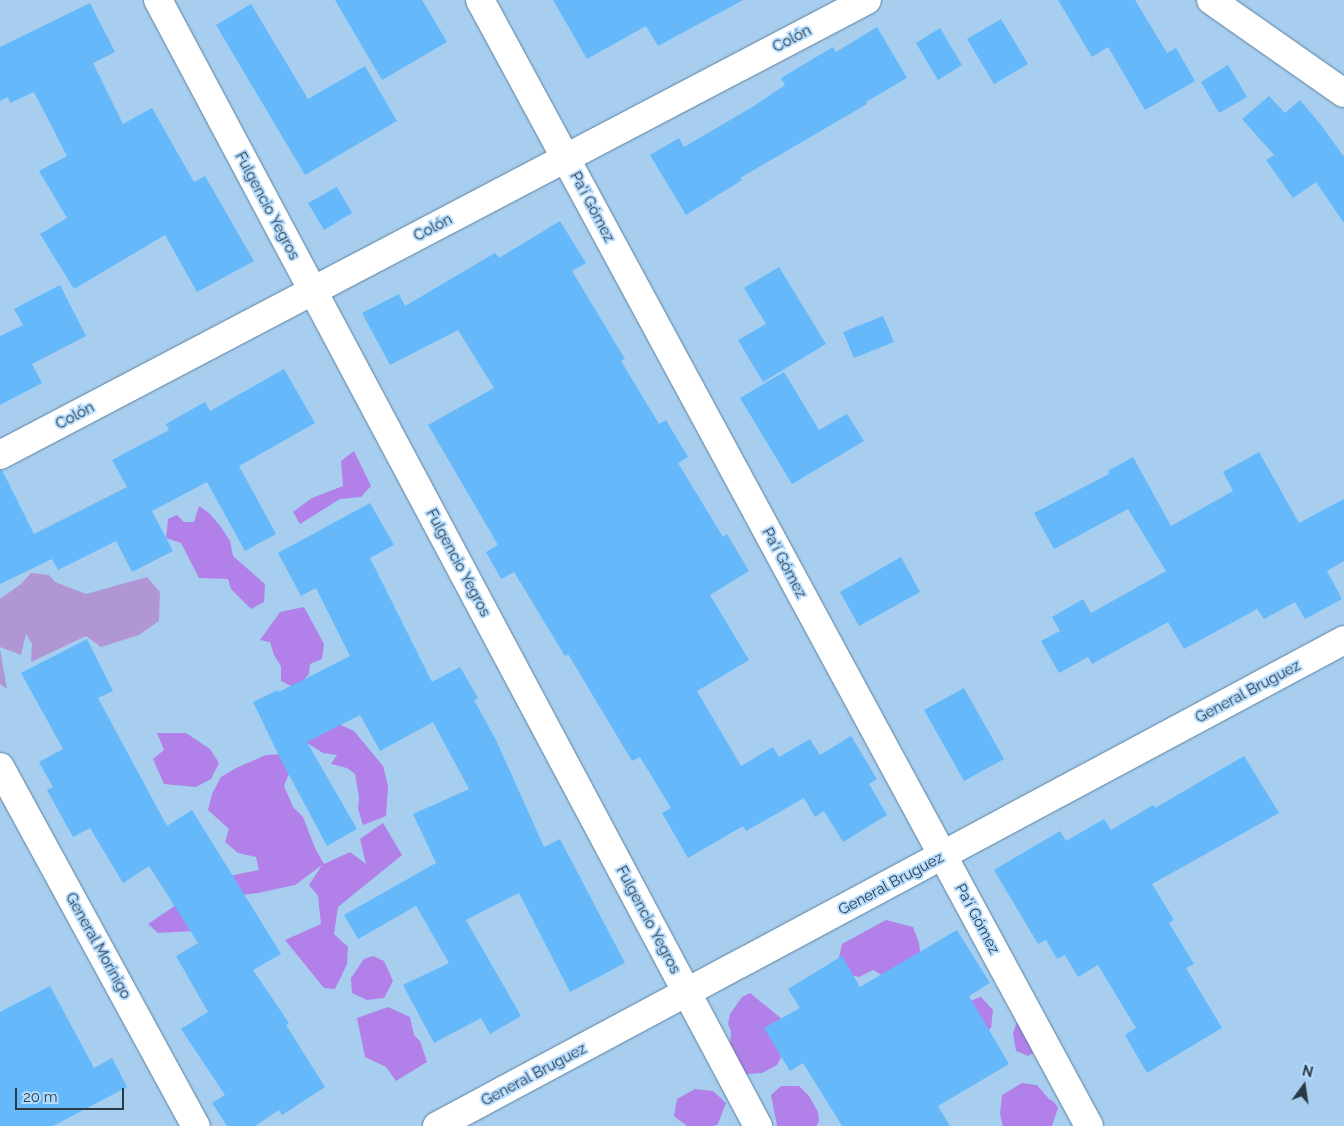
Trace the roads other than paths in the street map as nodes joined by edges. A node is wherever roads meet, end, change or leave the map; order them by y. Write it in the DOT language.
graph roads {
  1 [pos="158,0"];
  2 [pos="480,0"];
  3 [pos="866,0"];
  4 [pos="1211,0"];
  5 [pos="1344,93"];
  6 [pos="565,158"];
  7 [pos="313,291"];
  8 [pos="0,455"];
  9 [pos="1344,640"];
  10 [pos="0,766"];
  11 [pos="943,856"];
  12 [pos="687,993"];
  13 [pos="196,1126"];
  14 [pos="438,1126"];
  15 [pos="758,1126"];
  16 [pos="1089,1126"];
  1 -- 7 [label="street, Fulgencio Yegros"];
  2 -- 6 [label="street, Pa'í Gómez"];
  3 -- 6 [label="street, Colón"];
  4 -- 5 [label="street"];
  6 -- 7 [label="street, Colón"];
  6 -- 11 [label="street, Pa'í Gómez"];
  7 -- 8 [label="street, Colón"];
  7 -- 12 [label="street, Fulgencio Yegros"];
  9 -- 11 [label="street, General Bruguez"];
  10 -- 13 [label="street, General Morinigo"];
  11 -- 12 [label="street, General Bruguez"];
  11 -- 16 [label="street, Pa'í Gómez"];
  12 -- 14 [label="street, General Bruguez"];
  12 -- 15 [label="street, Fulgencio Yegros"];
}
